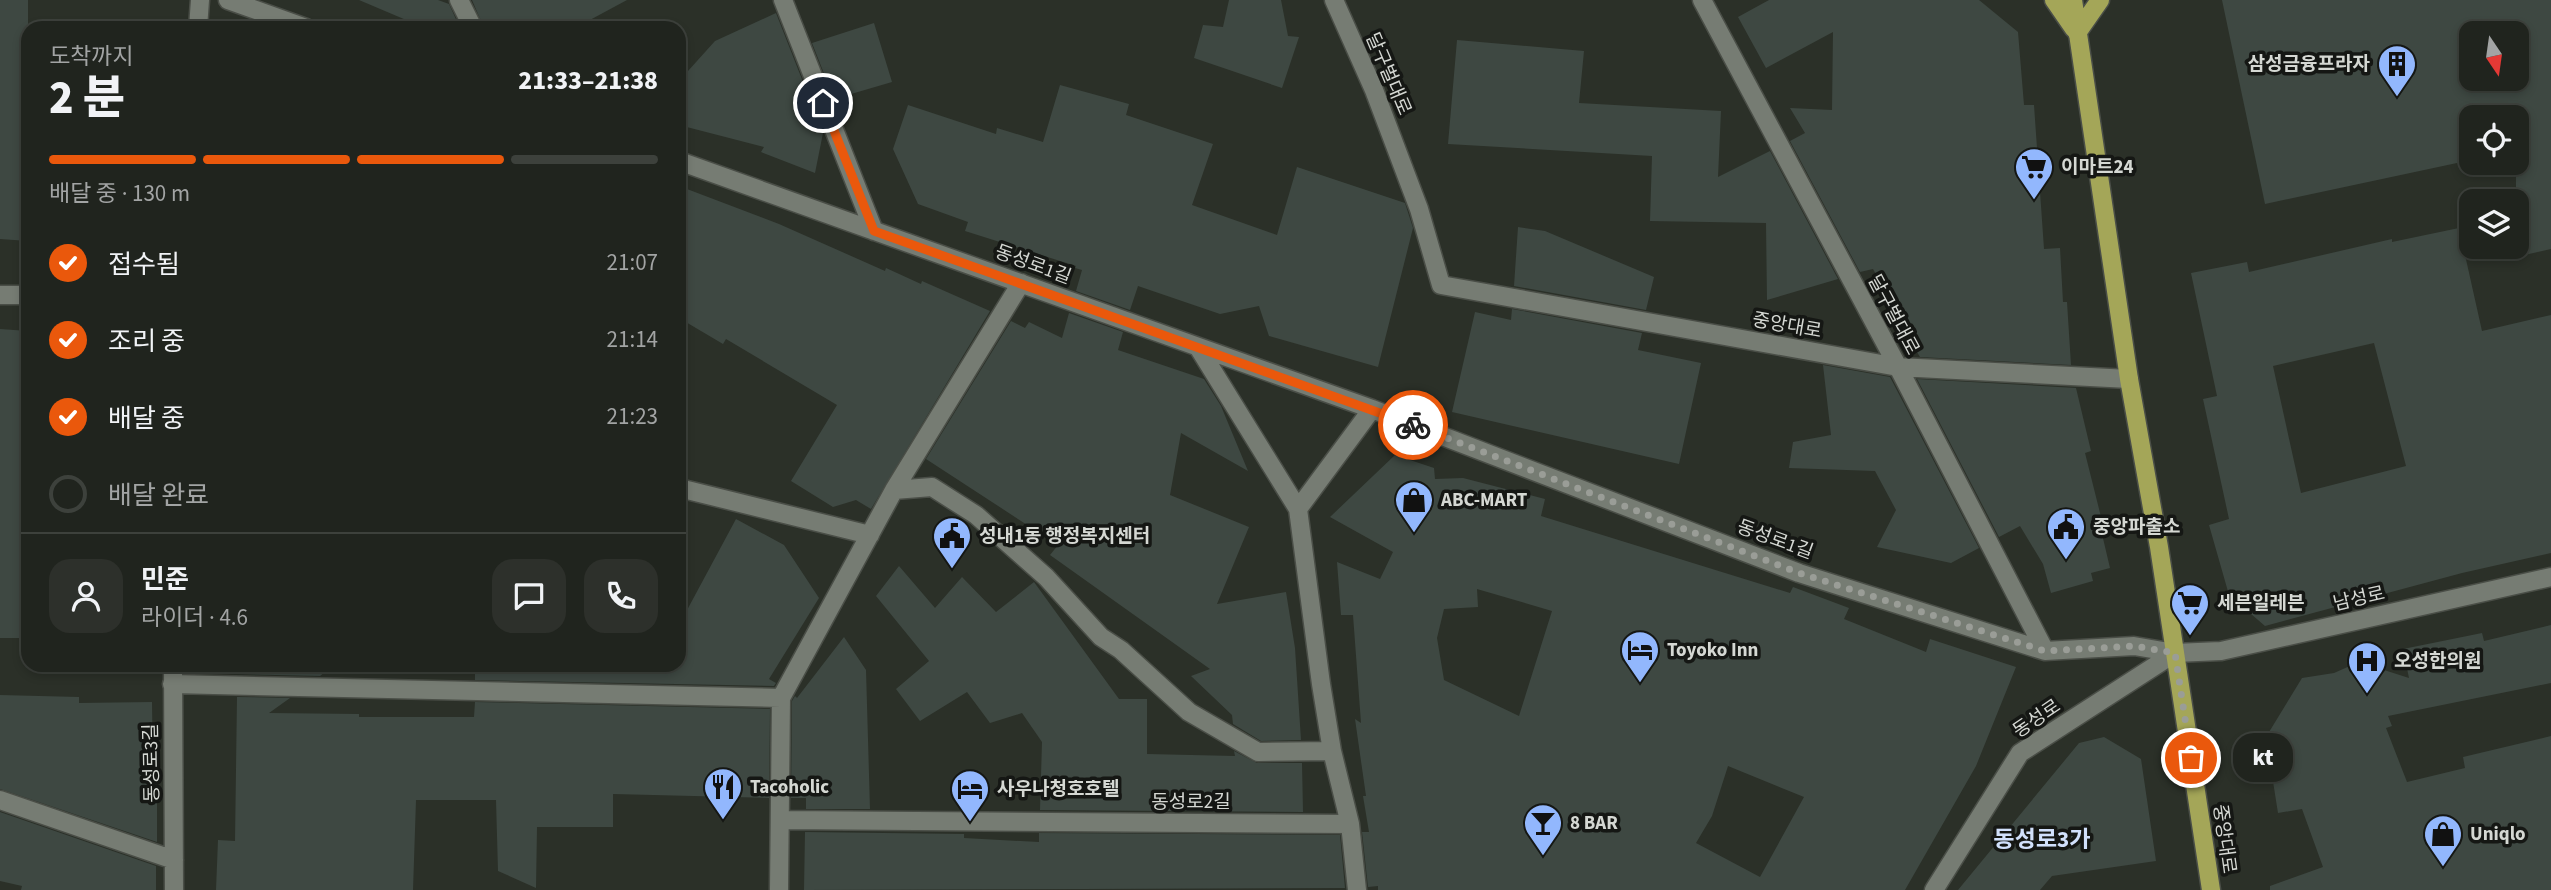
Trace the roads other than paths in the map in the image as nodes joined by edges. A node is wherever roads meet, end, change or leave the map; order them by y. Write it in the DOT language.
graph roads {
  1 [pos="200,0"];
  2 [pos="228,0"];
  3 [pos="459,0"];
  4 [pos="783,0"];
  5 [pos="1334,0"];
  6 [pos="1702,0"];
  7 [pos="2054,0"];
  8 [pos="2073,0"];
  9 [pos="2100,0"];
  10 [pos="198,21"];
  11 [pos="286,21"];
  12 [pos="470,21"];
  13 [pos="2077,33"];
  14 [pos="686,164"];
  15 [pos="874,231"];
  16 [pos="1021,284"];
  17 [pos="1441,285"];
  18 [pos="0,295"];
  19 [pos="21,295"];
  20 [pos="1198,347"];
  21 [pos="1898,367"];
  22 [pos="2129,379"];
  23 [pos="1372,409"];
  24 [pos="686,490"];
  25 [pos="894,490"];
  26 [pos="1298,509"];
  27 [pos="870,535"];
  28 [pos="2551,576"];
  29 [pos="2045,651"];
  30 [pos="2175,653"];
  31 [pos="173,672"];
  32 [pos="172,684"];
  33 [pos="782,698"];
  34 [pos="1332,751"];
  35 [pos="0,800"];
  36 [pos="780,820"];
  37 [pos="1350,824"];
  38 [pos="174,860"];
  39 [pos="174,890"];
  40 [pos="779,890"];
  41 [pos="1357,890"];
  42 [pos="1934,890"];
  43 [pos="2211,890"];
  1 -- 10 [label="street"];
  2 -- 11 [label="street"];
  3 -- 12 [label="street"];
  4 -- 15 [label="street"];
  5 -- 17 [label="street, 달구벌대로"];
  6 -- 21 [label="street, 달구벌대로"];
  7 -- 13 [label="main road"];
  8 -- 13 [label="main road, 중앙대로"];
  9 -- 13 [label="main road"];
  13 -- 22 [label="main road, 중앙대로"];
  14 -- 15 [label="street, 동성로1길"];
  15 -- 16 [label="street, 동성로1길"];
  16 -- 20 [label="street, 동성로1길"];
  16 -- 25 [label="street"];
  17 -- 21 [label="street, 중앙대로"];
  18 -- 19 [label="street"];
  20 -- 23 [label="street, 동성로1길"];
  20 -- 26 [label="street"];
  21 -- 22 [label="street, 중앙대로"];
  21 -- 29 [label="street, 달구벌대로"];
  22 -- 30 [label="main road, 중앙대로"];
  23 -- 26 [label="street"];
  23 -- 29 [label="street, 동성로1길"];
  24 -- 27 [label="street"];
  25 -- 27 [label="street"];
  25 -- 34 [label="street"];
  26 -- 34 [label="street"];
  27 -- 33 [label="street"];
  28 -- 30 [label="street, 남성로"];
  29 -- 30 [label="street, 동성로1길"];
  30 -- 42 [label="street, 동성로"];
  30 -- 43 [label="main road, 중앙대로"];
  31 -- 32 [label="street, 동성로3길"];
  32 -- 33 [label="street"];
  32 -- 38 [label="street, 동성로3길"];
  33 -- 36 [label="street"];
  34 -- 37 [label="street"];
  35 -- 38 [label="street"];
  36 -- 37 [label="street, 동성로2길"];
  36 -- 40 [label="street"];
  37 -- 41 [label="street"];
  38 -- 39 [label="street, 동성로3길"];
}
